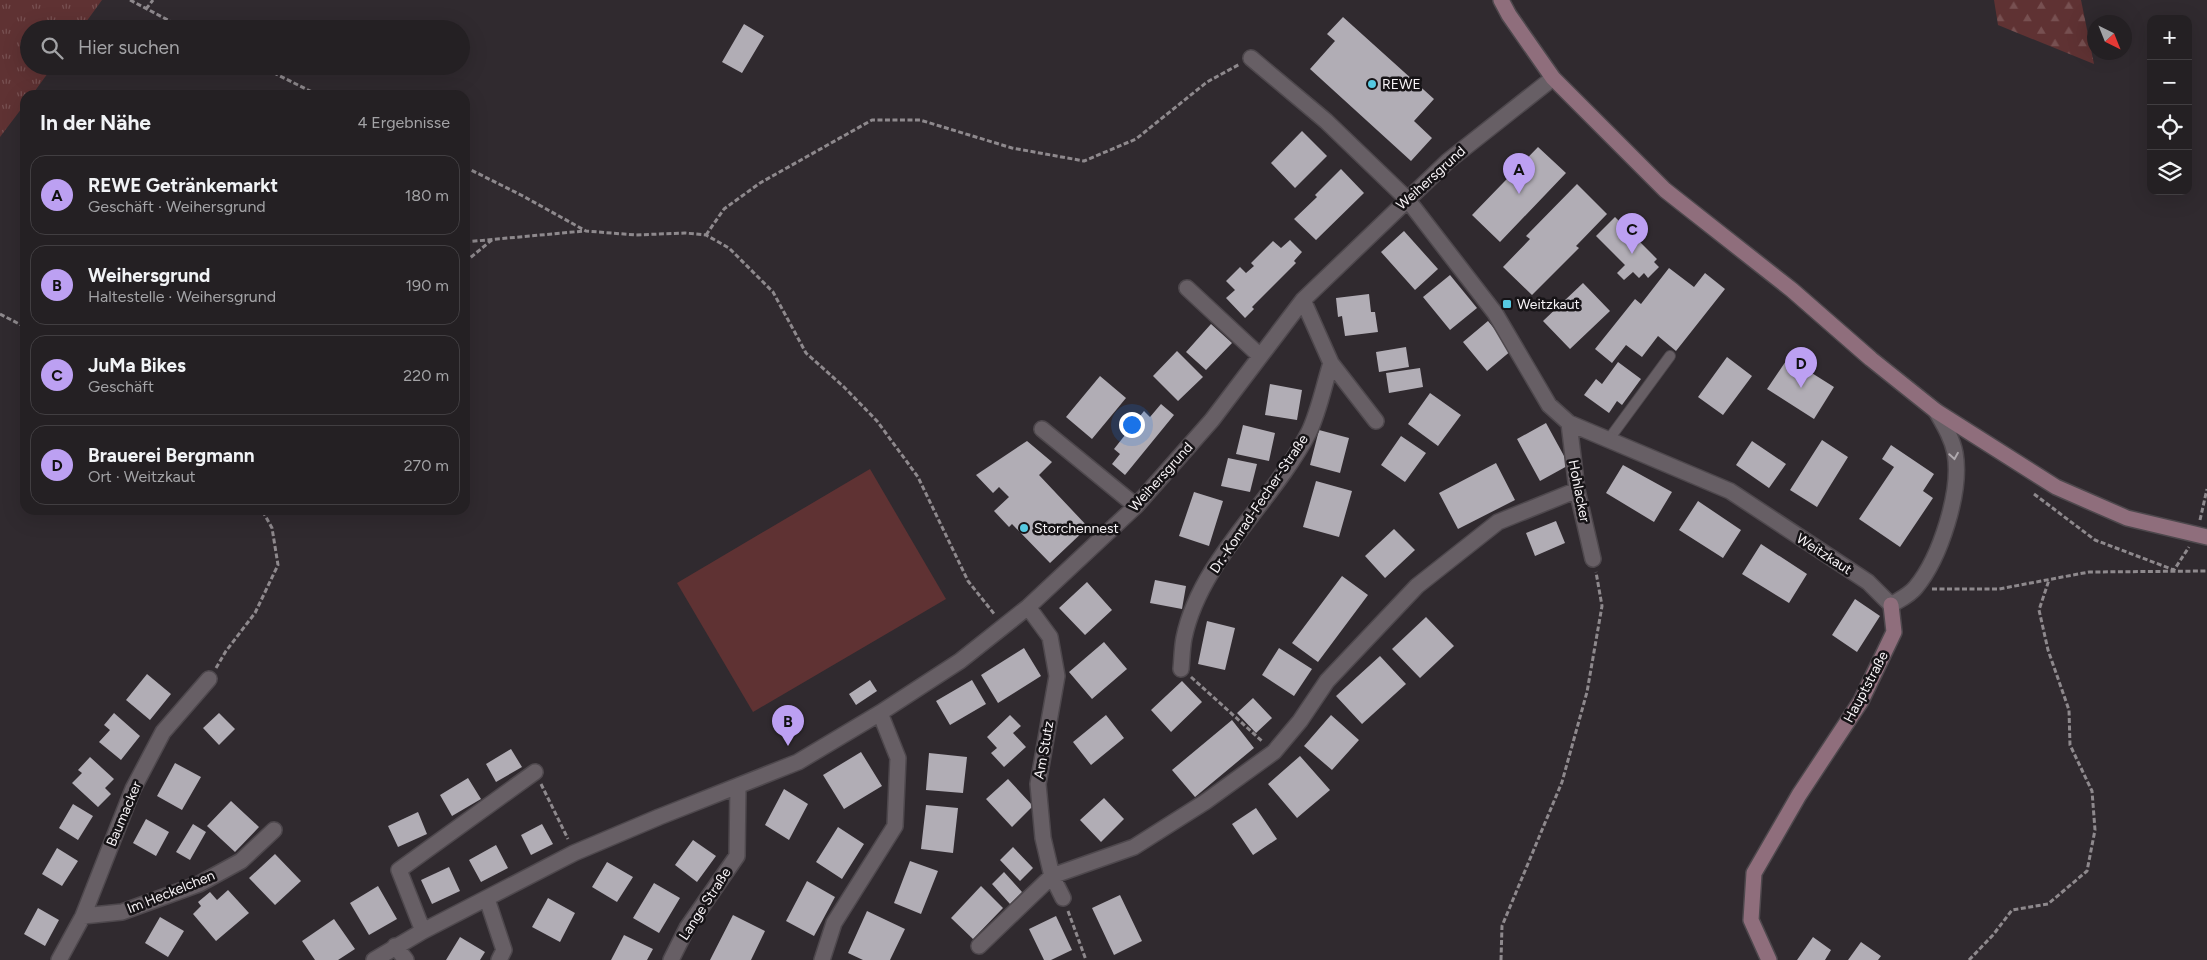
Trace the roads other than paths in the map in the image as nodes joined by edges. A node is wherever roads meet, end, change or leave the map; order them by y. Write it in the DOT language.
graph roads {
  1 [pos="1501,0"];
  2 [pos="1251,58"];
  3 [pos="1553,78"];
  4 [pos="1407,198"];
  5 [pos="1186,288"];
  6 [pos="1303,300"];
  7 [pos="1259,355"];
  8 [pos="1670,356"];
  9 [pos="1331,363"];
  10 [pos="1936,411"];
  11 [pos="1376,421"];
  12 [pos="1569,423"];
  13 [pos="1042,429"];
  14 [pos="1609,439"];
  15 [pos="1577,490"];
  16 [pos="1136,506"];
  17 [pos="2207,537"];
  18 [pos="1593,559"];
  19 [pos="1891,605"];
  20 [pos="1028,607"];
  21 [pos="1181,669"];
  22 [pos="209,680"];
  23 [pos="880,713"];
  24 [pos="535,772"];
  25 [pos="738,788"];
  26 [pos="274,830"];
  27 [pos="1052,876"];
  28 [pos="1063,898"];
  29 [pos="487,899"];
  30 [pos="83,916"];
  31 [pos="423,931"];
  32 [pos="395,946"];
  33 [pos="979,946"];
  34 [pos="59,960"];
  35 [pos="374,960"];
  36 [pos="406,960"];
  37 [pos="499,960"];
  38 [pos="671,960"];
  39 [pos="822,960"];
  40 [pos="1769,960"];
  1 -- 3 [label="main road"];
  2 -- 4 [label="street, Weitzkaut"];
  3 -- 4 [label="street, Weihersgrund"];
  3 -- 10 [label="main road"];
  4 -- 6 [label="street, Weihersgrund"];
  4 -- 12 [label="street, Weitzkaut"];
  5 -- 7 [label="street"];
  6 -- 7 [label="street, Weihersgrund"];
  6 -- 9 [label="street"];
  7 -- 16 [label="street, Weihersgrund"];
  8 -- 14 [label="lane"];
  9 -- 11 [label="street"];
  9 -- 21 [label="street, Dr.-Konrad-Fecher-Straße"];
  10 -- 17 [label="main road"];
  10 -- 19 [label="street, one-way"];
  12 -- 14 [label="street, Weitzkaut"];
  12 -- 15 [label="street, Hohlacker"];
  13 -- 16 [label="street"];
  14 -- 19 [label="street, Weitzkaut"];
  15 -- 18 [label="street, Hohlacker"];
  15 -- 27 [label="street"];
  16 -- 20 [label="street, Weihersgrund"];
  19 -- 40 [label="main road, Hauptstraße"];
  20 -- 23 [label="street, Weihersgrund"];
  20 -- 27 [label="street, Am Stutz"];
  22 -- 30 [label="street, Baumacker"];
  23 -- 25 [label="street, Weihersgrund"];
  23 -- 39 [label="street"];
  24 -- 31 [label="street"];
  25 -- 29 [label="street, Weihersgrund"];
  25 -- 38 [label="street, Lange Straße"];
  26 -- 30 [label="street, Im Heckelchen"];
  27 -- 28 [label="street, Am Stutz"];
  27 -- 33 [label="street"];
  29 -- 31 [label="street, Weihersgrund"];
  29 -- 37 [label="street"];
  30 -- 34 [label="street, Baumacker"];
  31 -- 32 [label="street, Weihersgrund"];
  32 -- 35 [label="street, Weihersgrund"];
  32 -- 36 [label="street"];
}
